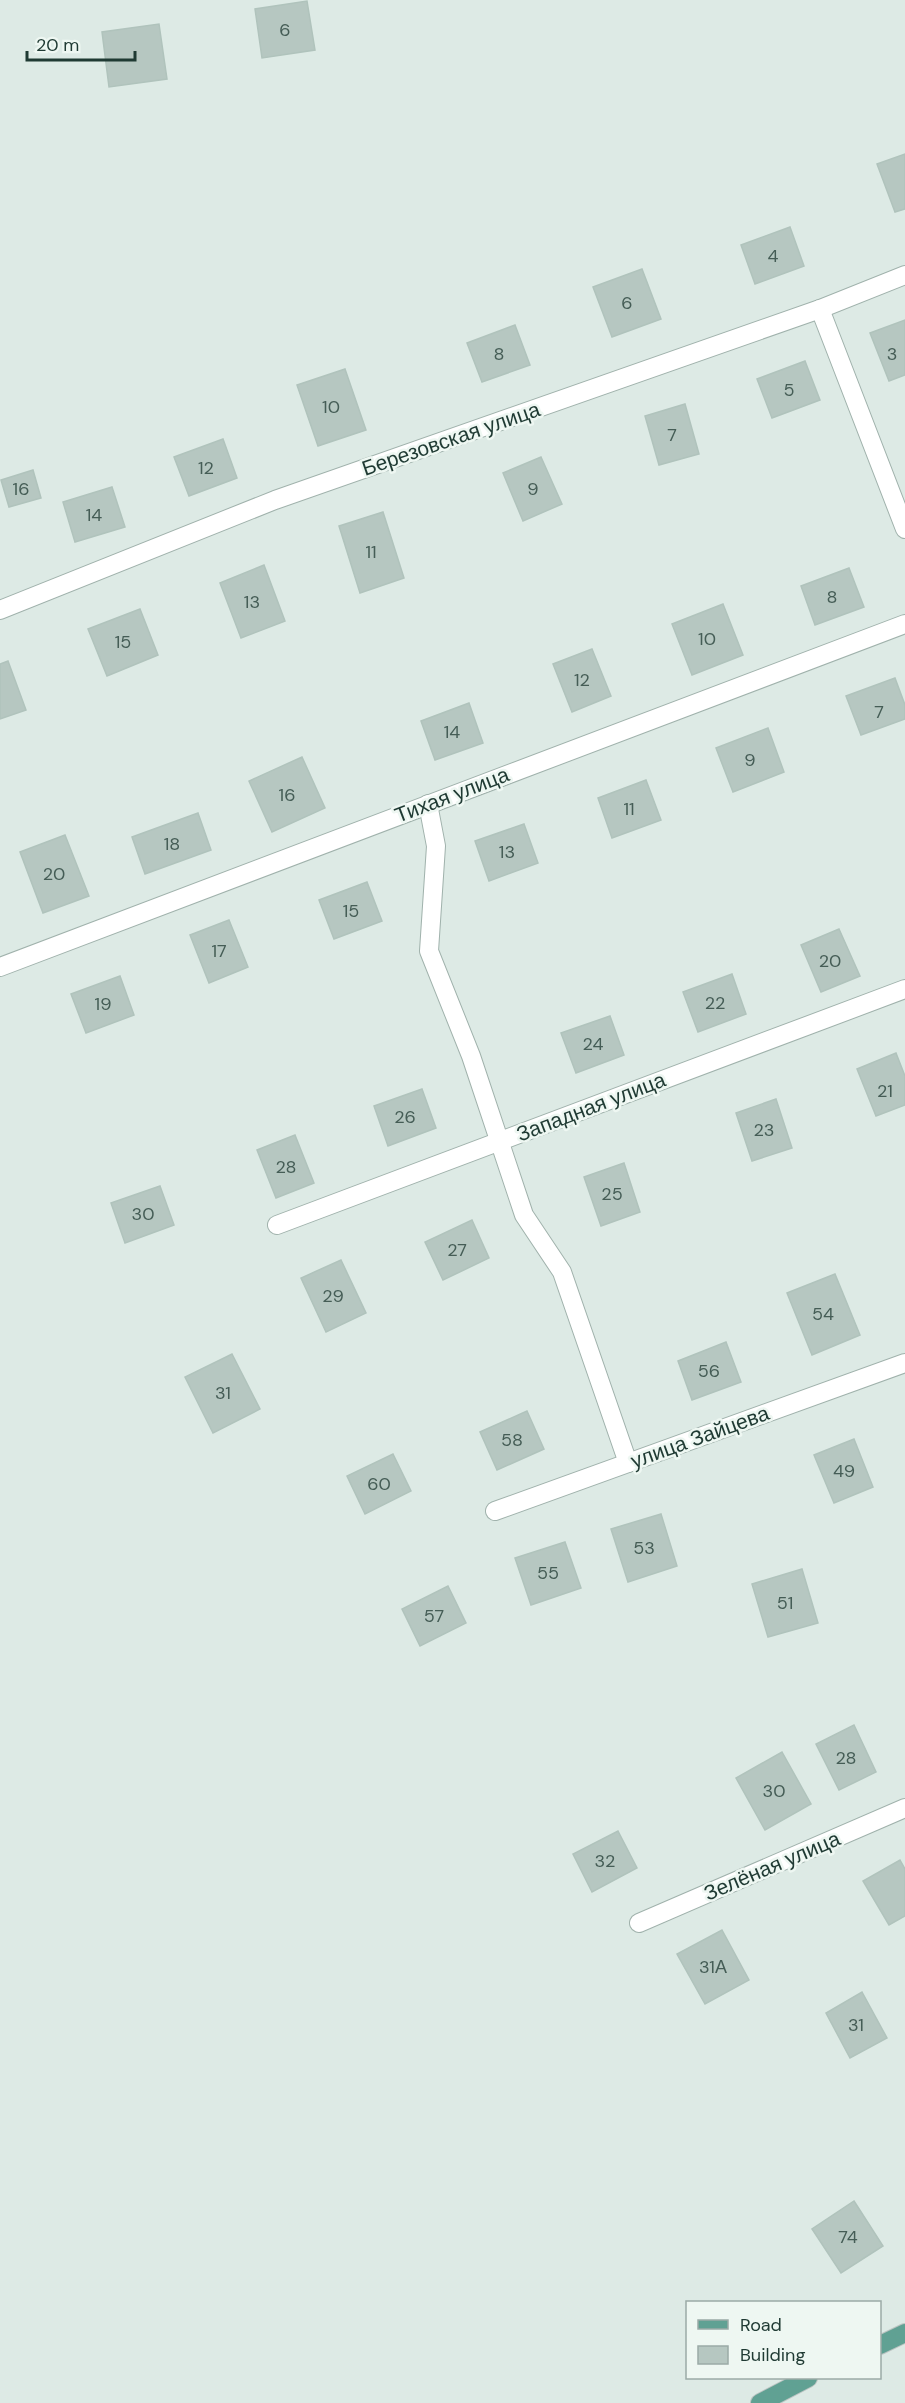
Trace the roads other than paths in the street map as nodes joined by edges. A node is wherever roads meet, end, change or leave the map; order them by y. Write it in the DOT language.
graph roads {
  1 [pos="905,275"];
  2 [pos="820,309"];
  3 [pos="905,529"];
  4 [pos="0,610"];
  5 [pos="905,624"];
  6 [pos="428,804"];
  7 [pos="0,967"];
  8 [pos="905,989"];
  9 [pos="499,1142"];
  10 [pos="277,1225"];
  11 [pos="905,1363"];
  12 [pos="628,1463"];
  13 [pos="495,1511"];
  14 [pos="905,1808"];
  15 [pos="639,1923"];
  16 [pos="905,2333"];
  17 [pos="881,2344"];
  18 [pos="806,2379"];
  19 [pos="760,2403"];
  1 -- 2 [label="street, Березовская улица"];
  2 -- 3 [label="street"];
  2 -- 4 [label="street, Березовская улица"];
  5 -- 6 [label="street, Тихая улица"];
  6 -- 7 [label="street, Тихая улица"];
  6 -- 9 [label="street"];
  8 -- 9 [label="street, Западная улица"];
  9 -- 10 [label="street, Западная улица"];
  9 -- 12 [label="street"];
  11 -- 12 [label="street, улица Зайцева"];
  12 -- 13 [label="street, улица Зайцева"];
  14 -- 15 [label="street, Зелёная улица"];
  16 -- 17 [label="main road"];
  18 -- 19 [label="main road"];
}
